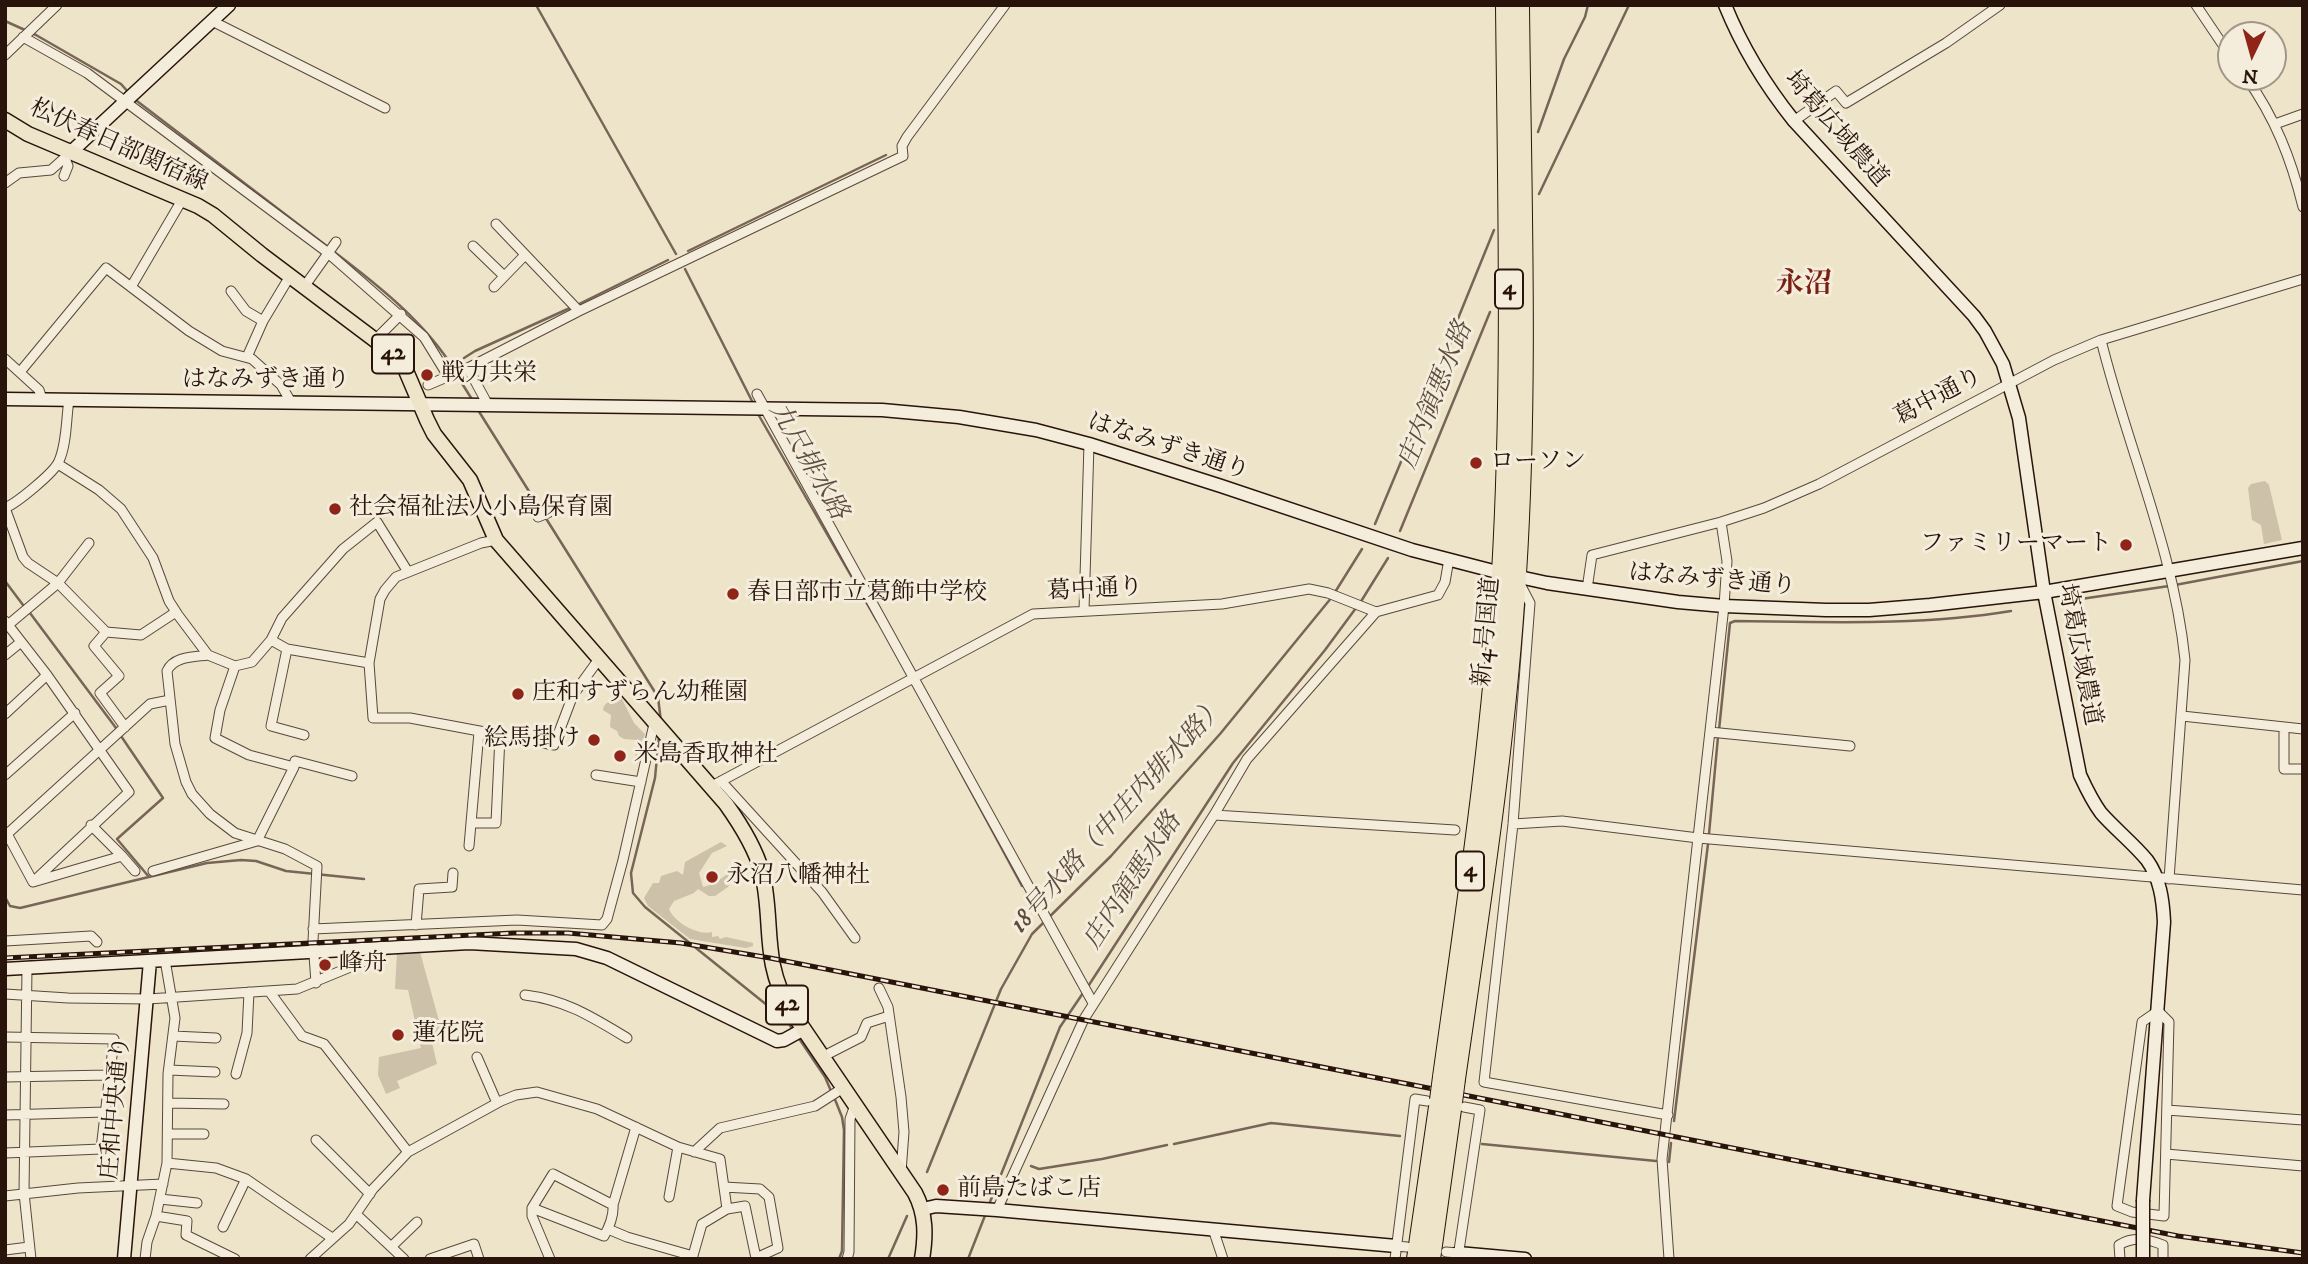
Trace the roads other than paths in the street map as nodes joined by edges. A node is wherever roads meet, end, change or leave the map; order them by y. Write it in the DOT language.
graph roads {
  1 [pos="57,5"];
  2 [pos="1005,5"];
  3 [pos="1505,5"];
  4 [pos="1520,5"];
  5 [pos="1725,5"];
  6 [pos="2000,5"];
  7 [pos="2196,5"];
  8 [pos="227,6"];
  9 [pos="212,21"];
  10 [pos="27,34"];
  11 [pos="2217,36"];
  12 [pos="5,55"];
  13 [pos="2254,91"];
  14 [pos="129,99"];
  15 [pos="385,108"];
  16 [pos="2303,114"];
  17 [pos="5,120"];
  18 [pos="1794,121"];
  19 [pos="2275,124"];
  20 [pos="68,155"];
  21 [pos="64,176"];
  22 [pos="5,183"];
  23 [pos="182,200"];
  24 [pos="2303,207"];
  25 [pos="496,223"];
  26 [pos="473,246"];
  27 [pos="331,247"];
  28 [pos="525,255"];
  29 [pos="290,276"];
  30 [pos="504,276"];
  31 [pos="2303,279"];
  32 [pos="131,287"];
  33 [pos="304,287"];
  34 [pos="494,287"];
  35 [pos="231,290"];
  36 [pos="579,311"];
  37 [pos="401,315"];
  38 [pos="263,321"];
  39 [pos="375,340"];
  40 [pos="2101,340"];
  41 [pos="247,357"];
  42 [pos="5,359"];
  43 [pos="468,368"];
  44 [pos="20,372"];
  45 [pos="452,375"];
  46 [pos="2010,383"];
  47 [pos="428,385"];
  48 [pos="757,394"];
  49 [pos="5,399"];
  50 [pos="42,399"];
  51 [pos="69,400"];
  52 [pos="291,402"];
  53 [pos="420,404"];
  54 [pos="488,405"];
  55 [pos="759,409"];
  56 [pos="1089,444"];
  57 [pos="58,464"];
  58 [pos="548,513"];
  59 [pos="538,517"];
  60 [pos="1721,522"];
  61 [pos="496,540"];
  62 [pos="89,543"];
  63 [pos="2303,548"];
  64 [pos="1449,559"];
  65 [pos="408,572"];
  66 [pos="1509,575"];
  67 [pos="2170,576"];
  68 [pos="58,583"];
  69 [pos="1587,589"];
  70 [pos="2044,592"];
  71 [pos="1724,606"];
  72 [pos="1084,610"];
  73 [pos="176,612"];
  74 [pos="1376,612"];
  75 [pos="7,623"];
  76 [pos="106,632"];
  77 [pos="271,640"];
  78 [pos="21,642"];
  79 [pos="287,649"];
  80 [pos="5,655"];
  81 [pos="208,655"];
  82 [pos="599,659"];
  83 [pos="369,663"];
  84 [pos="235,666"];
  85 [pos="47,676"];
  86 [pos="914,677"];
  87 [pos="170,699"];
  88 [pos="75,713"];
  89 [pos="5,714"];
  90 [pos="2182,716"];
  91 [pos="654,724"];
  92 [pos="125,727"];
  93 [pos="2284,727"];
  94 [pos="2303,729"];
  95 [pos="479,732"];
  96 [pos="1710,732"];
  97 [pos="304,734"];
  98 [pos="500,736"];
  99 [pos="1850,746"];
  100 [pos="100,750"];
  101 [pos="294,767"];
  102 [pos="2303,769"];
  103 [pos="5,775"];
  104 [pos="596,775"];
  105 [pos="352,776"];
  106 [pos="641,782"];
  107 [pos="715,784"];
  108 [pos="1214,815"];
  109 [pos="471,823"];
  110 [pos="1513,824"];
  111 [pos="91,825"];
  112 [pos="1455,830"];
  113 [pos="6,834"];
  114 [pos="1698,838"];
  115 [pos="257,841"];
  116 [pos="470,846"];
  117 [pos="121,856"];
  118 [pos="135,871"];
  119 [pos="153,871"];
  120 [pos="453,873"];
  121 [pos="2163,878"];
  122 [pos="33,882"];
  123 [pos="2303,890"];
  124 [pos="416,925"];
  125 [pos="313,929"];
  126 [pos="855,937"];
  127 [pos="5,941"];
  128 [pos="97,942"];
  129 [pos="379,949"];
  130 [pos="313,952"];
  131 [pos="164,960"];
  132 [pos="150,961"];
  133 [pos="27,968"];
  134 [pos="5,969"];
  135 [pos="316,983"];
  136 [pos="879,988"];
  137 [pos="269,991"];
  138 [pos="249,992"];
  139 [pos="5,994"];
  140 [pos="26,994"];
  141 [pos="525,995"];
  142 [pos="173,996"];
  143 [pos="148,999"];
  144 [pos="1091,1000"];
  145 [pos="2158,1011"];
  146 [pos="889,1016"];
  147 [pos="804,1029"];
  148 [pos="173,1036"];
  149 [pos="5,1037"];
  150 [pos="26,1038"];
  151 [pos="216,1038"];
  152 [pos="627,1038"];
  153 [pos="478,1057"];
  154 [pos="822,1057"];
  155 [pos="169,1070"];
  156 [pos="215,1072"];
  157 [pos="236,1074"];
  158 [pos="109,1075"];
  159 [pos="5,1077"];
  160 [pos="25,1077"];
  161 [pos="843,1088"];
  162 [pos="1446,1102"];
  163 [pos="168,1103"];
  164 [pos="497,1103"];
  165 [pos="224,1104"];
  166 [pos="855,1105"];
  167 [pos="2167,1110"];
  168 [pos="105,1112"];
  169 [pos="25,1114"];
  170 [pos="5,1115"];
  171 [pos="1668,1115"];
  172 [pos="2303,1121"];
  173 [pos="636,1126"];
  174 [pos="168,1134"];
  175 [pos="204,1134"];
  176 [pos="316,1140"];
  177 [pos="678,1147"];
  178 [pos="25,1152"];
  179 [pos="408,1152"];
  180 [pos="694,1152"];
  181 [pos="5,1153"];
  182 [pos="2166,1154"];
  183 [pos="167,1163"];
  184 [pos="2303,1166"];
  185 [pos="901,1172"];
  186 [pos="246,1179"];
  187 [pos="163,1184"];
  188 [pos="131,1186"];
  189 [pos="724,1187"];
  190 [pos="24,1193"];
  191 [pos="370,1194"];
  192 [pos="5,1196"];
  193 [pos="669,1197"];
  194 [pos="160,1199"];
  195 [pos="197,1203"];
  196 [pos="612,1205"];
  197 [pos="532,1208"];
  198 [pos="727,1209"];
  199 [pos="923,1209"];
  200 [pos="997,1210"];
  201 [pos="357,1214"];
  202 [pos="156,1216"];
  203 [pos="417,1222"];
  204 [pos="223,1227"];
  205 [pos="608,1229"];
  206 [pos="1214,1234"];
  207 [pos="332,1238"];
  208 [pos="29,1247"];
  209 [pos="391,1247"];
  210 [pos="5,1250"];
  211 [pos="1404,1253"];
  212 [pos="1448,1256"];
  213 [pos="693,1257"];
  214 [pos="31,1259"];
  215 [pos="124,1259"];
  216 [pos="145,1259"];
  217 [pos="235,1259"];
  218 [pos="310,1259"];
  219 [pos="404,1259"];
  220 [pos="429,1259"];
  221 [pos="479,1259"];
  222 [pos="550,1259"];
  223 [pos="847,1259"];
  224 [pos="922,1259"];
  225 [pos="1223,1259"];
  226 [pos="1525,1259"];
  227 [pos="1669,1259"];
  228 [pos="2120,1259"];
  229 [pos="2143,1259"];
  230 [pos="2163,1259"];
  1 -- 10 [label="street"];
  2 -- 36 [label="street"];
  3 -- 66 [label="highway, 新4号国道 / 4"];
  4 -- 66 [label="highway, 新4号国道 / 4"];
  5 -- 18 [label="street, 埼葛広域農道"];
  6 -- 18 [label="street"];
  7 -- 11 [label="street"];
  8 -- 9 [label="street"];
  9 -- 14 [label="street"];
  9 -- 15 [label="street"];
  10 -- 12 [label="street"];
  10 -- 14 [label="street"];
  13 -- 19 [label="street"];
  14 -- 20 [label="street"];
  14 -- 27 [label="street"];
  16 -- 19 [label="street"];
  17 -- 20 [label="main road, 松伏春日部関宿線 / 42"];
  18 -- 46 [label="street, 埼葛広域農道"];
  19 -- 24 [label="street"];
  20 -- 21 [label="street"];
  20 -- 22 [label="street"];
  20 -- 23 [label="main road, 松伏春日部関宿線 / 42"];
  23 -- 29 [label="main road, 松伏春日部関宿線 / 42"];
  23 -- 32 [label="street"];
  25 -- 28 [label="street"];
  26 -- 30 [label="street"];
  27 -- 33 [label="street"];
  27 -- 37 [label="street"];
  28 -- 30 [label="street"];
  28 -- 36 [label="street"];
  29 -- 33 [label="main road, 松伏春日部関宿線 / 42"];
  29 -- 38 [label="street"];
  30 -- 34 [label="street"];
  31 -- 40 [label="street, 葛中通り"];
  32 -- 41 [label="street"];
  32 -- 44 [label="street"];
  33 -- 39 [label="main road, 松伏春日部関宿線 / 42"];
  35 -- 38 [label="street"];
  36 -- 43 [label="street"];
  37 -- 39 [label="street"];
  37 -- 45 [label="street"];
  38 -- 41 [label="street"];
  39 -- 53 [label="main road, 松伏春日部関宿線 / 42"];
  40 -- 46 [label="street, 葛中通り"];
  40 -- 67 [label="street"];
  41 -- 52 [label="street"];
  42 -- 44 [label="street"];
  43 -- 45 [label="street"];
  43 -- 54 [label="street"];
  44 -- 50 [label="street"];
  45 -- 47 [label="street"];
  46 -- 60 [label="street, 葛中通り"];
  46 -- 70 [label="street, 埼葛広域農道"];
  48 -- 55 [label="street"];
  49 -- 50 [label="street, はなみずき通り"];
  50 -- 51 [label="street, はなみずき通り"];
  51 -- 52 [label="street, はなみずき通り"];
  51 -- 57 [label="street"];
  52 -- 53 [label="street, はなみずき通り"];
  53 -- 54 [label="street, はなみずき通り"];
  53 -- 61 [label="main road, 松伏春日部関宿線 / 42"];
  54 -- 55 [label="street, はなみずき通り"];
  55 -- 56 [label="street, はなみずき通り"];
  55 -- 86 [label="street"];
  56 -- 64 [label="street, はなみずき通り"];
  56 -- 72 [label="street"];
  57 -- 68 [label="street"];
  57 -- 73 [label="street"];
  58 -- 59 [label="street"];
  60 -- 69 [label="street, 葛中通り"];
  60 -- 71 [label="street"];
  61 -- 65 [label="street"];
  61 -- 82 [label="main road, 松伏春日部関宿線 / 42"];
  62 -- 68 [label="street"];
  63 -- 67 [label="street, はなみずき通り"];
  64 -- 66 [label="street, はなみずき通り"];
  64 -- 74 [label="street"];
  65 -- 77 [label="street"];
  65 -- 83 [label="street"];
  66 -- 69 [label="street, はなみずき通り"];
  66 -- 110 [label="street"];
  66 -- 162 [label="highway, 新4号国道 / 4, bridge"];
  67 -- 70 [label="street, はなみずき通り"];
  67 -- 90 [label="street"];
  68 -- 75 [label="street"];
  68 -- 76 [label="street"];
  69 -- 71 [label="street, はなみずき通り"];
  70 -- 71 [label="street, はなみずき通り"];
  70 -- 121 [label="street, 埼葛広域農道"];
  71 -- 96 [label="street"];
  72 -- 74 [label="street, 葛中通り"];
  72 -- 86 [label="street, 葛中通り"];
  73 -- 76 [label="street"];
  73 -- 81 [label="street"];
  74 -- 108 [label="street"];
  75 -- 78 [label="street"];
  76 -- 92 [label="street"];
  77 -- 79 [label="street"];
  77 -- 84 [label="street"];
  78 -- 80 [label="street"];
  78 -- 85 [label="street"];
  79 -- 83 [label="street"];
  79 -- 97 [label="street"];
  81 -- 84 [label="street"];
  81 -- 87 [label="street"];
  82 -- 91 [label="main road, 松伏春日部関宿線 / 42"];
  82 -- 98 [label="street"];
  83 -- 95 [label="street"];
  84 -- 101 [label="street"];
  85 -- 88 [label="street"];
  85 -- 89 [label="street"];
  86 -- 107 [label="street, 葛中通り"];
  86 -- 144 [label="street"];
  87 -- 92 [label="street"];
  87 -- 115 [label="street"];
  88 -- 100 [label="street"];
  88 -- 103 [label="street"];
  90 -- 93 [label="street"];
  90 -- 121 [label="street"];
  91 -- 106 [label="street"];
  91 -- 107 [label="main road, 松伏春日部関宿線 / 42"];
  92 -- 100 [label="street"];
  93 -- 94 [label="street"];
  93 -- 102 [label="street"];
  95 -- 98 [label="street"];
  95 -- 109 [label="street"];
  96 -- 99 [label="street"];
  96 -- 114 [label="street"];
  98 -- 109 [label="street"];
  100 -- 111 [label="street"];
  100 -- 113 [label="street"];
  101 -- 105 [label="street"];
  101 -- 115 [label="street"];
  104 -- 106 [label="street"];
  106 -- 124 [label="street"];
  107 -- 126 [label="street"];
  107 -- 147 [label="main road, 松伏春日部関宿線 / 42"];
  108 -- 112 [label="street"];
  108 -- 144 [label="street"];
  109 -- 116 [label="street"];
  110 -- 114 [label="street"];
  110 -- 171 [label="street"];
  111 -- 117 [label="street"];
  111 -- 122 [label="street"];
  113 -- 122 [label="street"];
  114 -- 121 [label="street"];
  114 -- 171 [label="street"];
  115 -- 119 [label="street"];
  115 -- 125 [label="street"];
  117 -- 118 [label="street"];
  117 -- 122 [label="street"];
  120 -- 124 [label="street"];
  121 -- 123 [label="street"];
  121 -- 145 [label="street, 埼葛広域農道"];
  124 -- 125 [label="street"];
  125 -- 130 [label="street"];
  127 -- 128 [label="street"];
  129 -- 130 [label="street"];
  129 -- 135 [label="street"];
  129 -- 147 [label="street"];
  130 -- 131 [label="street"];
  130 -- 135 [label="street"];
  131 -- 132 [label="street"];
  131 -- 142 [label="street"];
  132 -- 133 [label="street"];
  132 -- 143 [label="street, 庄和中央通り"];
  133 -- 134 [label="street"];
  133 -- 140 [label="street"];
  135 -- 137 [label="street"];
  136 -- 146 [label="street"];
  137 -- 138 [label="street"];
  137 -- 179 [label="street"];
  138 -- 142 [label="street"];
  138 -- 157 [label="street"];
  139 -- 140 [label="street"];
  140 -- 143 [label="street"];
  140 -- 150 [label="street"];
  141 -- 152 [label="street"];
  142 -- 143 [label="street"];
  142 -- 148 [label="street"];
  143 -- 188 [label="street, 庄和中央通り"];
  144 -- 200 [label="street"];
  145 -- 167 [label="street"];
  145 -- 182 [label="street"];
  145 -- 229 [label="street, 埼葛広域農道, bridge"];
  146 -- 154 [label="street"];
  146 -- 185 [label="street"];
  147 -- 154 [label="main road, 松伏春日部関宿線 / 42"];
  148 -- 151 [label="street"];
  148 -- 155 [label="street"];
  149 -- 150 [label="street"];
  150 -- 158 [label="street"];
  150 -- 160 [label="street"];
  153 -- 164 [label="street"];
  154 -- 161 [label="main road, 松伏春日部関宿線 / 42"];
  155 -- 156 [label="street"];
  155 -- 163 [label="street"];
  158 -- 160 [label="street"];
  158 -- 168 [label="street"];
  159 -- 160 [label="street"];
  160 -- 169 [label="street"];
  161 -- 166 [label="main road, 松伏春日部関宿線 / 42"];
  161 -- 180 [label="street"];
  162 -- 211 [label="highway, 新4号国道 / 4"];
  162 -- 212 [label="highway, 新4号国道 / 4"];
  162 -- 212 [label="street"];
  163 -- 165 [label="street"];
  163 -- 174 [label="street"];
  164 -- 173 [label="street"];
  164 -- 179 [label="street"];
  166 -- 185 [label="main road, 松伏春日部関宿線 / 42"];
  166 -- 223 [label="street"];
  167 -- 172 [label="street"];
  167 -- 182 [label="street"];
  168 -- 169 [label="street"];
  168 -- 178 [label="street"];
  169 -- 170 [label="street"];
  169 -- 178 [label="street"];
  171 -- 227 [label="street"];
  173 -- 177 [label="street"];
  173 -- 196 [label="street"];
  174 -- 175 [label="street"];
  174 -- 183 [label="street"];
  176 -- 191 [label="street"];
  177 -- 180 [label="street"];
  177 -- 193 [label="street"];
  178 -- 181 [label="street"];
  178 -- 190 [label="street"];
  179 -- 191 [label="street"];
  180 -- 189 [label="street"];
  182 -- 184 [label="street"];
  183 -- 186 [label="street"];
  183 -- 187 [label="street"];
  185 -- 199 [label="main road, 松伏春日部関宿線 / 42"];
  186 -- 204 [label="street"];
  186 -- 207 [label="street"];
  187 -- 188 [label="street"];
  187 -- 194 [label="street"];
  188 -- 190 [label="street"];
  188 -- 215 [label="street, 庄和中央通り"];
  189 -- 198 [label="street"];
  189 -- 198 [label="street"];
  190 -- 192 [label="street"];
  190 -- 208 [label="street"];
  191 -- 201 [label="street"];
  194 -- 195 [label="street"];
  194 -- 202 [label="street"];
  196 -- 197 [label="street"];
  196 -- 205 [label="street"];
  197 -- 205 [label="street"];
  197 -- 222 [label="street"];
  198 -- 213 [label="street"];
  199 -- 200 [label="street"];
  199 -- 224 [label="main road, 松伏春日部関宿線 / 42"];
  200 -- 206 [label="street"];
  201 -- 207 [label="street"];
  201 -- 209 [label="street"];
  202 -- 216 [label="street"];
  202 -- 217 [label="street"];
  203 -- 209 [label="street"];
  205 -- 213 [label="street"];
  206 -- 211 [label="street"];
  206 -- 225 [label="street"];
  207 -- 218 [label="street"];
  208 -- 210 [label="street"];
  208 -- 214 [label="street"];
  209 -- 219 [label="street"];
  212 -- 226 [label="street"];
  220 -- 221 [label="street"];
  228 -- 230 [label="street"];
}
